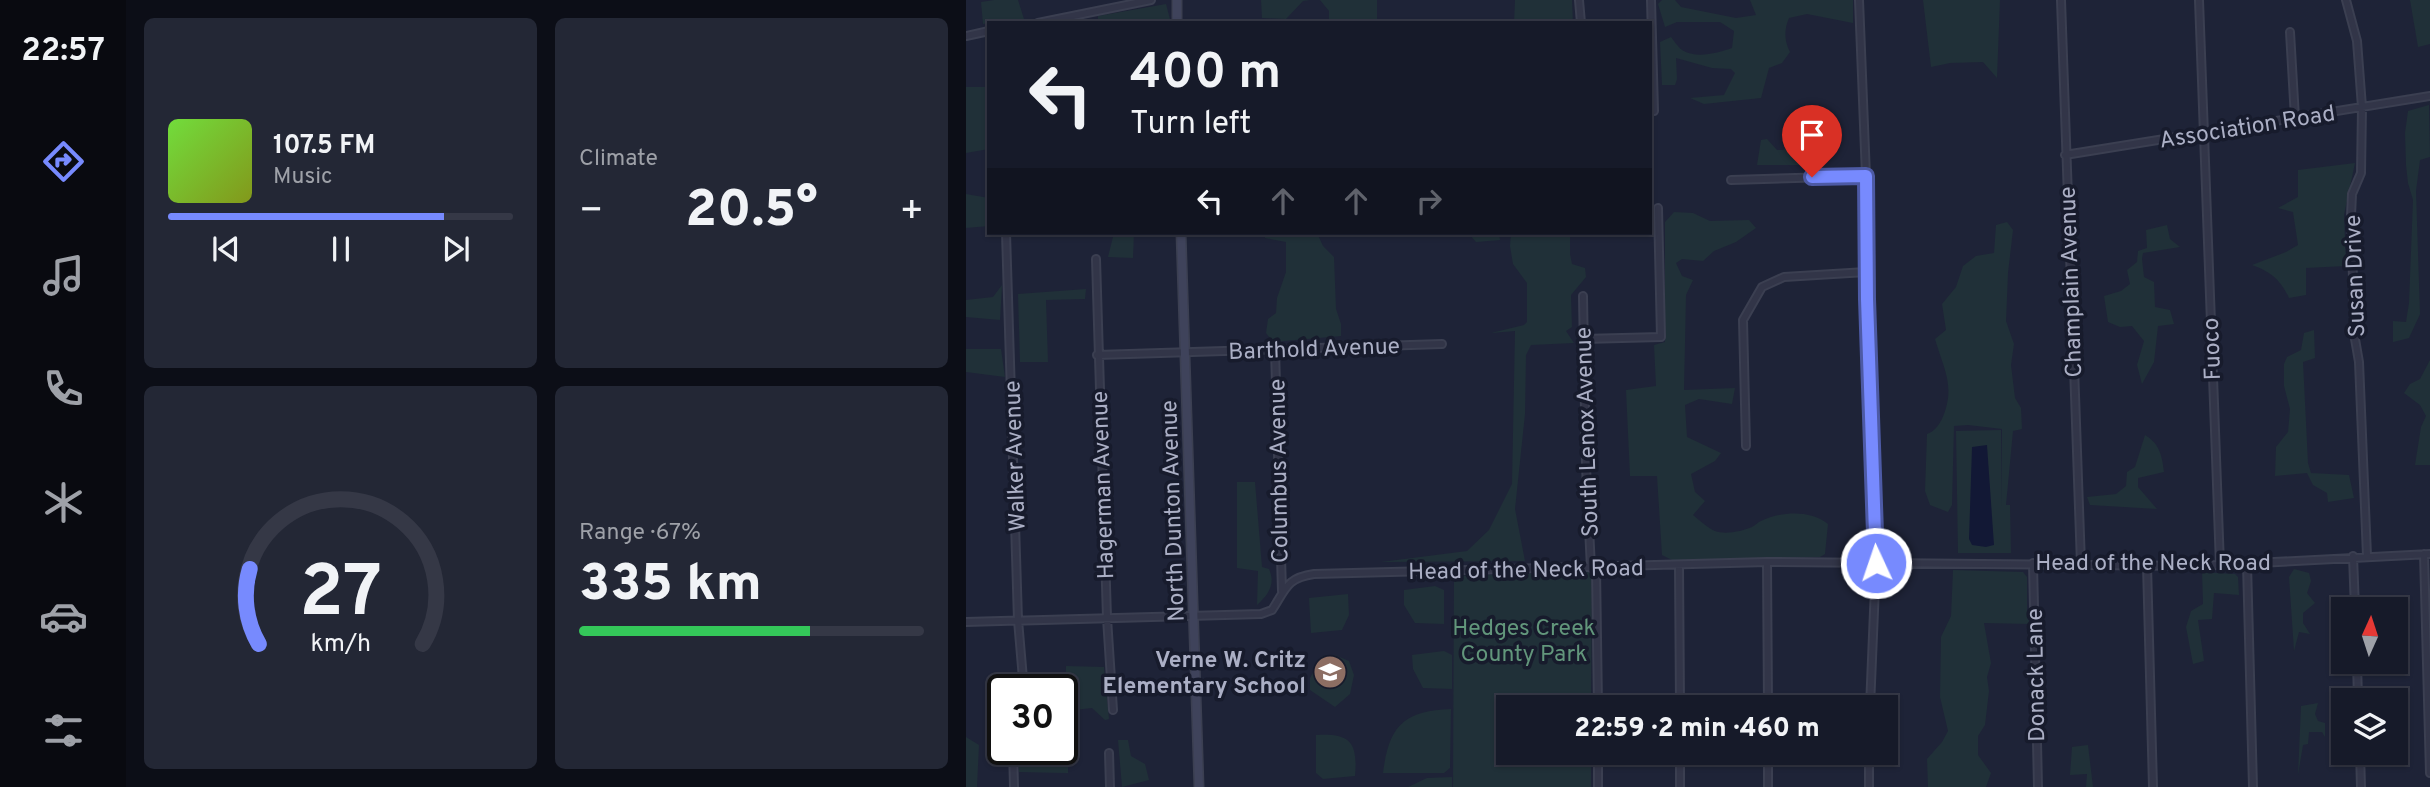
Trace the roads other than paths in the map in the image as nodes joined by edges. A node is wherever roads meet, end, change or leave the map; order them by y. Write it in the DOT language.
graph roads {
  1 [pos="1151,0"];
  2 [pos="1177,0"];
  3 [pos="1579,0"];
  4 [pos="1651,0"];
  5 [pos="1859,0"];
  6 [pos="2061,0"];
  7 [pos="2199,0"];
  8 [pos="2346,0"];
  9 [pos="1048,21"];
  10 [pos="1177,21"];
  11 [pos="1581,21"];
  12 [pos="1651,21"];
  13 [pos="987,32"];
  14 [pos="2290,33"];
  15 [pos="966,36"];
  16 [pos="1652,88"];
  17 [pos="2430,96"];
  18 [pos="2362,107"];
  19 [pos="1654,111"];
  20 [pos="2295,118"];
  21 [pos="2203,133"];
  22 [pos="2065,156"];
  23 [pos="1866,176"];
  24 [pos="1731,180"];
  25 [pos="1658,208"];
  26 [pos="1006,235"];
  27 [pos="1181,235"];
  28 [pos="1096,259"];
  29 [pos="1866,272"];
  30 [pos="1583,296"];
  31 [pos="1583,340"];
  32 [pos="1442,344"];
  33 [pos="1275,350"];
  34 [pos="1185,353"];
  35 [pos="1097,355"];
  36 [pos="1746,446"];
  37 [pos="2427,554"];
  38 [pos="2367,555"];
  39 [pos="2353,556"];
  40 [pos="1767,562"];
  41 [pos="1876,563"];
  42 [pos="2033,563"];
  43 [pos="2081,564"];
  44 [pos="2247,564"];
  45 [pos="1679,565"];
  46 [pos="2147,565"];
  47 [pos="2220,565"];
  48 [pos="1594,568"];
  49 [pos="1282,592"];
  50 [pos="2355,597"];
  51 [pos="1195,617"];
  52 [pos="1107,618"];
  53 [pos="1018,620"];
  54 [pos="966,622"];
  55 [pos="1023,674"];
  56 [pos="1598,695"];
  57 [pos="1680,695"];
  58 [pos="1768,695"];
  59 [pos="1870,695"];
  60 [pos="1113,710"];
  61 [pos="1109,753"];
  62 [pos="1013,765"];
  63 [pos="1598,765"];
  64 [pos="1680,765"];
  65 [pos="1768,765"];
  66 [pos="1870,765"];
  67 [pos="2360,765"];
  68 [pos="2430,773"];
  69 [pos="1014,787"];
  70 [pos="1110,787"];
  71 [pos="1199,787"];
  72 [pos="1598,787"];
  73 [pos="1680,787"];
  74 [pos="1768,787"];
  75 [pos="1869,787"];
  76 [pos="2038,787"];
  77 [pos="2153,787"];
  78 [pos="2253,787"];
  79 [pos="2361,787"];
  1 -- 9 [label="street"];
  2 -- 10 [label="street"];
  3 -- 11 [label="street"];
  4 -- 12 [label="street"];
  5 -- 23 [label="street"];
  6 -- 22 [label="street, Champlain Avenue"];
  7 -- 21 [label="street, Fuoco"];
  8 -- 18 [label="street, Susan Drive"];
  13 -- 15 [label="street"];
  14 -- 20 [label="street"];
  16 -- 19 [label="street"];
  17 -- 18 [label="street, Association Road"];
  18 -- 20 [label="street, Association Road"];
  18 -- 38 [label="street, Susan Drive"];
  20 -- 21 [label="street, Association Road"];
  21 -- 22 [label="street, Association Road"];
  21 -- 47 [label="street, Fuoco"];
  22 -- 43 [label="street, Champlain Avenue"];
  23 -- 24 [label="street"];
  23 -- 29 [label="street"];
  25 -- 31 [label="street"];
  26 -- 53 [label="street, Walker Avenue"];
  27 -- 34 [label="street, North Dunton Avenue"];
  28 -- 35 [label="street, Hagerman Avenue"];
  29 -- 36 [label="street"];
  29 -- 41 [label="street"];
  30 -- 31 [label="street, South Lenox Avenue"];
  31 -- 48 [label="street, South Lenox Avenue"];
  32 -- 33 [label="street, Barthold Avenue"];
  33 -- 34 [label="street, Barthold Avenue"];
  33 -- 49 [label="street, Columbus Avenue"];
  34 -- 35 [label="street, Barthold Avenue"];
  34 -- 51 [label="street, North Dunton Avenue"];
  35 -- 52 [label="street, Hagerman Avenue"];
  37 -- 38 [label="street, Head of the Neck Road"];
  37 -- 68 [label="street"];
  38 -- 39 [label="street, Head of the Neck Road"];
  39 -- 44 [label="street, Head of the Neck Road"];
  39 -- 50 [label="street"];
  40 -- 41 [label="street, Head of the Neck Road"];
  40 -- 45 [label="street, Head of the Neck Road"];
  40 -- 58 [label="street"];
  41 -- 42 [label="street, Head of the Neck Road"];
  41 -- 59 [label="street"];
  42 -- 43 [label="street, Head of the Neck Road"];
  42 -- 76 [label="street, Donack Lane"];
  43 -- 46 [label="street, Head of the Neck Road"];
  44 -- 47 [label="street, Head of the Neck Road"];
  44 -- 78 [label="street"];
  45 -- 48 [label="street, Head of the Neck Road"];
  45 -- 57 [label="street"];
  46 -- 47 [label="street, Head of the Neck Road"];
  46 -- 77 [label="street"];
  48 -- 49 [label="street, Head of the Neck Road"];
  48 -- 56 [label="street, South Lenox Avenue"];
  49 -- 51 [label="street, Head of the Neck Road"];
  51 -- 52 [label="street, Head of the Neck Road"];
  51 -- 71 [label="street, North Dunton Avenue"];
  52 -- 53 [label="street, Head of the Neck Road"];
  52 -- 60 [label="street, Hagerman Avenue"];
  53 -- 54 [label="street, Head of the Neck Road"];
  53 -- 55 [label="street, Walker Avenue"];
  61 -- 70 [label="street"];
  62 -- 69 [label="street"];
  63 -- 72 [label="street"];
  64 -- 73 [label="street"];
  65 -- 74 [label="street"];
  66 -- 75 [label="street"];
  67 -- 79 [label="street"];
}
